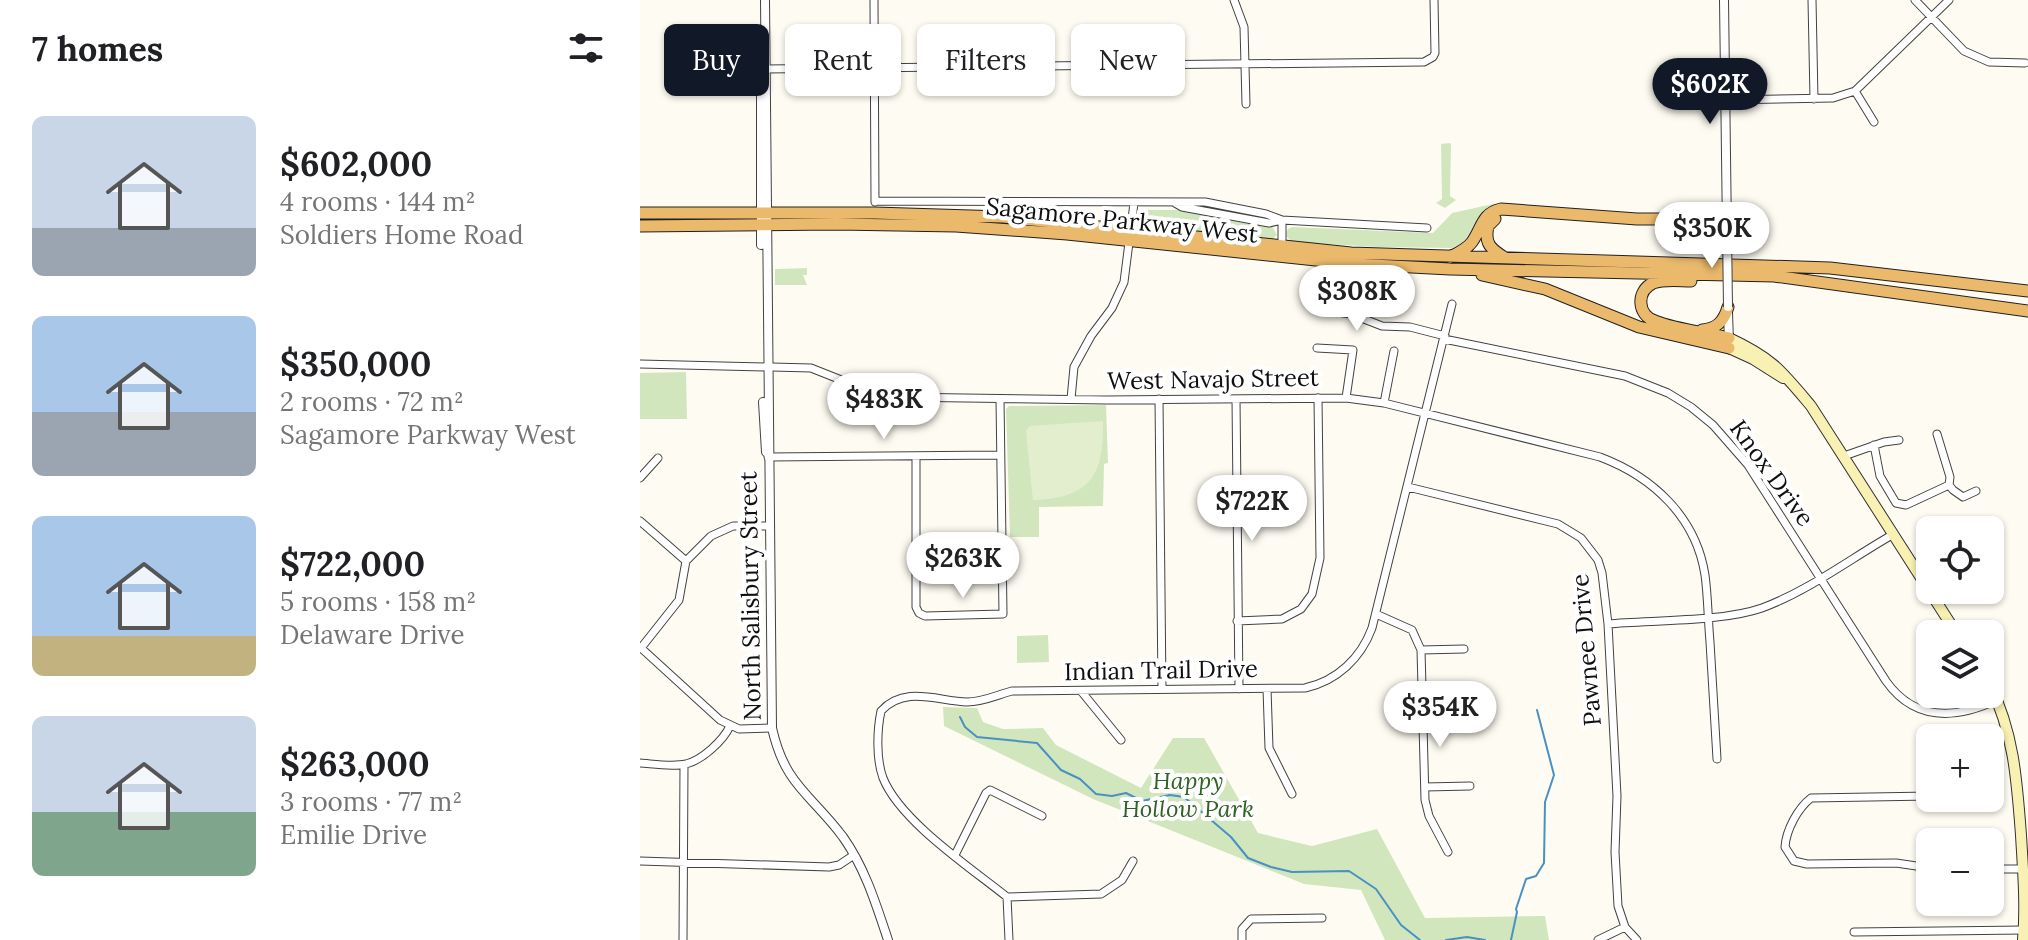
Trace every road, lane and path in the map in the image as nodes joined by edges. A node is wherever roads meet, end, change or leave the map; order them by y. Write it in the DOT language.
graph roads {
  1 [pos="765,0"];
  2 [pos="874,0"];
  3 [pos="1234,0"];
  4 [pos="1434,0"];
  5 [pos="1724,0"];
  6 [pos="1812,0"];
  7 [pos="1915,0"];
  8 [pos="1949,0"];
  9 [pos="1931,17"];
  10 [pos="765,24"];
  11 [pos="874,24"];
  12 [pos="2025,63"];
  13 [pos="1245,65"];
  14 [pos="901,68"];
  15 [pos="1855,91"];
  16 [pos="761,96"];
  17 [pos="874,96"];
  18 [pos="1814,99"];
  19 [pos="1726,100"];
  20 [pos="1246,104"];
  21 [pos="1874,122"];
  22 [pos="1037,201"];
  23 [pos="1134,203"];
  24 [pos="875,207"];
  25 [pos="640,213"];
  26 [pos="764,218"];
  27 [pos="1036,219"];
  28 [pos="1282,220"];
  29 [pos="1727,222"];
  30 [pos="640,226"];
  31 [pos="1427,228"];
  32 [pos="1130,236"];
  33 [pos="1282,248"];
  34 [pos="1509,260"];
  35 [pos="1450,263"];
  36 [pos="1736,275"];
  37 [pos="1321,287"];
  38 [pos="2028,291"];
  39 [pos="1452,304"];
  40 [pos="1728,307"];
  41 [pos="2028,311"];
  42 [pos="1697,330"];
  43 [pos="1444,338"];
  44 [pos="1729,343"];
  45 [pos="1317,348"];
  46 [pos="1394,351"];
  47 [pos="640,364"];
  48 [pos="766,368"];
  49 [pos="1318,398"];
  50 [pos="1346,398"];
  51 [pos="1000,399"];
  52 [pos="1071,399"];
  53 [pos="1159,399"];
  54 [pos="1236,399"];
  55 [pos="1384,403"];
  56 [pos="1426,413"];
  57 [pos="1937,434"];
  58 [pos="1899,440"];
  59 [pos="1874,445"];
  60 [pos="1000,455"];
  61 [pos="916,456"];
  62 [pos="1844,456"];
  63 [pos="768,457"];
  64 [pos="658,458"];
  65 [pos="640,478"];
  66 [pos="1949,485"];
  67 [pos="1408,487"];
  68 [pos="1976,491"];
  69 [pos="640,521"];
  70 [pos="769,526"];
  71 [pos="1892,535"];
  72 [pos="686,561"];
  73 [pos="1820,578"];
  74 [pos="1376,614"];
  75 [pos="1708,616"];
  76 [pos="1948,620"];
  77 [pos="1237,621"];
  78 [pos="1608,624"];
  79 [pos="640,648"];
  80 [pos="1464,649"];
  81 [pos="1421,650"];
  82 [pos="1162,689"];
  83 [pos="1239,689"];
  84 [pos="1267,689"];
  85 [pos="1081,691"];
  86 [pos="1916,705"];
  87 [pos="1925,708"];
  88 [pos="1978,708"];
  89 [pos="2000,708"];
  90 [pos="730,726"];
  91 [pos="772,728"];
  92 [pos="1121,740"];
  93 [pos="1717,759"];
  94 [pos="640,763"];
  95 [pos="684,765"];
  96 [pos="1470,786"];
  97 [pos="1425,787"];
  98 [pos="1292,794"];
  99 [pos="1916,796"];
  100 [pos="1042,816"];
  101 [pos="1448,852"];
  102 [pos="854,855"];
  103 [pos="955,855"];
  104 [pos="640,861"];
  105 [pos="1133,861"];
  106 [pos="683,862"];
  107 [pos="1916,866"];
  108 [pos="2004,869"];
  109 [pos="2023,869"];
  110 [pos="1007,897"];
  111 [pos="1322,918"];
  112 [pos="1625,927"];
  113 [pos="1854,932"];
  114 [pos="2024,935"];
  115 [pos="683,940"];
  116 [pos="888,940"];
  117 [pos="1009,940"];
  118 [pos="1242,940"];
  119 [pos="1598,940"];
  120 [pos="1637,940"];
  1 -- 10 [label="street, North Salisbury Street"];
  2 -- 11 [label="street"];
  3 -- 13 [label="street"];
  4 -- 13 [label="street"];
  5 -- 19 [label="street"];
  6 -- 18 [label="street"];
  7 -- 9 [label="street"];
  8 -- 9 [label="street"];
  9 -- 12 [label="street"];
  9 -- 15 [label="street"];
  13 -- 14 [label="street"];
  13 -- 20 [label="street"];
  15 -- 18 [label="street"];
  15 -- 21 [label="street"];
  16 -- 26 [label="street, North Salisbury Street"];
  17 -- 24 [label="street"];
  18 -- 19 [label="street"];
  19 -- 29 [label="street"];
  22 -- 23 [label="street"];
  22 -- 24 [label="street"];
  22 -- 27 [label="street"];
  23 -- 28 [label="street"];
  23 -- 32 [label="street"];
  24 -- 26 [label="highway, Sagamore Parkway West"];
  24 -- 27 [label="highway, Sagamore Parkway West"];
  25 -- 26 [label="highway, Sagamore Parkway West"];
  26 -- 30 [label="highway, Sagamore Parkway West"];
  26 -- 32 [label="highway, Sagamore Parkway West"];
  26 -- 48 [label="street, North Salisbury Street"];
  27 -- 32 [label="highway, Sagamore Parkway West"];
  28 -- 31 [label="street"];
  28 -- 33 [label="street"];
  29 -- 34 [label="highway"];
  29 -- 35 [label="highway"];
  29 -- 40 [label="street, bridge"];
  32 -- 33 [label="highway, Sagamore Parkway West"];
  32 -- 35 [label="highway, Sagamore Parkway West"];
  32 -- 52 [label="street"];
  33 -- 35 [label="highway, Sagamore Parkway West"];
  34 -- 35 [label="highway, Sagamore Parkway West"];
  34 -- 38 [label="highway, Sagamore Parkway West"];
  35 -- 36 [label="highway, Sagamore Parkway West"];
  35 -- 44 [label="highway"];
  36 -- 41 [label="highway, Sagamore Parkway West"];
  36 -- 42 [label="highway"];
  37 -- 43 [label="street, Knox Drive"];
  39 -- 43 [label="street, Indian Trail Drive"];
  40 -- 42 [label="highway"];
  40 -- 44 [label="street"];
  42 -- 44 [label="highway"];
  43 -- 56 [label="street, Indian Trail Drive"];
  43 -- 73 [label="street, Knox Drive"];
  44 -- 62 [label="main road"];
  45 -- 50 [label="street"];
  46 -- 55 [label="street"];
  47 -- 48 [label="street"];
  48 -- 51 [label="street, West Navajo Street"];
  48 -- 63 [label="street, North Salisbury Street"];
  49 -- 50 [label="street, West Navajo Street"];
  49 -- 54 [label="street, West Navajo Street"];
  49 -- 77 [label="street"];
  50 -- 55 [label="street, West Navajo Street"];
  51 -- 52 [label="street, West Navajo Street"];
  51 -- 60 [label="street"];
  52 -- 53 [label="street, West Navajo Street"];
  53 -- 54 [label="street, West Navajo Street"];
  53 -- 82 [label="street"];
  54 -- 77 [label="street"];
  55 -- 56 [label="street, West Navajo Street"];
  56 -- 67 [label="street, Indian Trail Drive"];
  56 -- 75 [label="street, West Navajo Street"];
  57 -- 66 [label="street"];
  58 -- 59 [label="street"];
  59 -- 62 [label="street"];
  59 -- 66 [label="street"];
  60 -- 61 [label="street"];
  60 -- 61 [label="street"];
  61 -- 63 [label="street"];
  62 -- 71 [label="main road"];
  63 -- 70 [label="street, North Salisbury Street"];
  64 -- 65 [label="street"];
  66 -- 68 [label="street"];
  67 -- 74 [label="street, Indian Trail Drive"];
  67 -- 78 [label="street, Pawnee Drive"];
  69 -- 72 [label="street"];
  70 -- 72 [label="street"];
  70 -- 91 [label="street, North Salisbury Street"];
  71 -- 73 [label="street"];
  71 -- 76 [label="main road"];
  72 -- 79 [label="street"];
  73 -- 75 [label="street"];
  73 -- 86 [label="street, Knox Drive"];
  74 -- 81 [label="street"];
  74 -- 84 [label="street, Indian Trail Drive"];
  75 -- 78 [label="street"];
  75 -- 93 [label="street, West Navajo Street"];
  77 -- 83 [label="street"];
  78 -- 112 [label="street, Pawnee Drive"];
  79 -- 90 [label="street"];
  80 -- 81 [label="street"];
  81 -- 97 [label="street"];
  82 -- 83 [label="street, Indian Trail Drive"];
  82 -- 85 [label="street, Indian Trail Drive"];
  83 -- 84 [label="street, Indian Trail Drive"];
  84 -- 98 [label="street"];
  85 -- 92 [label="street"];
  85 -- 103 [label="street, Indian Trail Drive"];
  87 -- 88 [label="street, Knox Drive"];
  89 -- 109 [label="main road"];
  90 -- 91 [label="street"];
  90 -- 95 [label="street"];
  91 -- 102 [label="street, North Salisbury Street"];
  94 -- 95 [label="street"];
  95 -- 106 [label="street"];
  96 -- 97 [label="street"];
  97 -- 101 [label="street"];
  99 -- 107 [label="street"];
  100 -- 103 [label="street"];
  102 -- 106 [label="street"];
  102 -- 116 [label="street, North Salisbury Street"];
  103 -- 110 [label="street, Indian Trail Drive"];
  104 -- 106 [label="street"];
  105 -- 110 [label="street"];
  106 -- 115 [label="street"];
  108 -- 109 [label="street"];
  109 -- 114 [label="main road"];
  110 -- 117 [label="street"];
  111 -- 118 [label="street"];
  112 -- 119 [label="street"];
  112 -- 120 [label="street"];
  113 -- 114 [label="street"];
}
